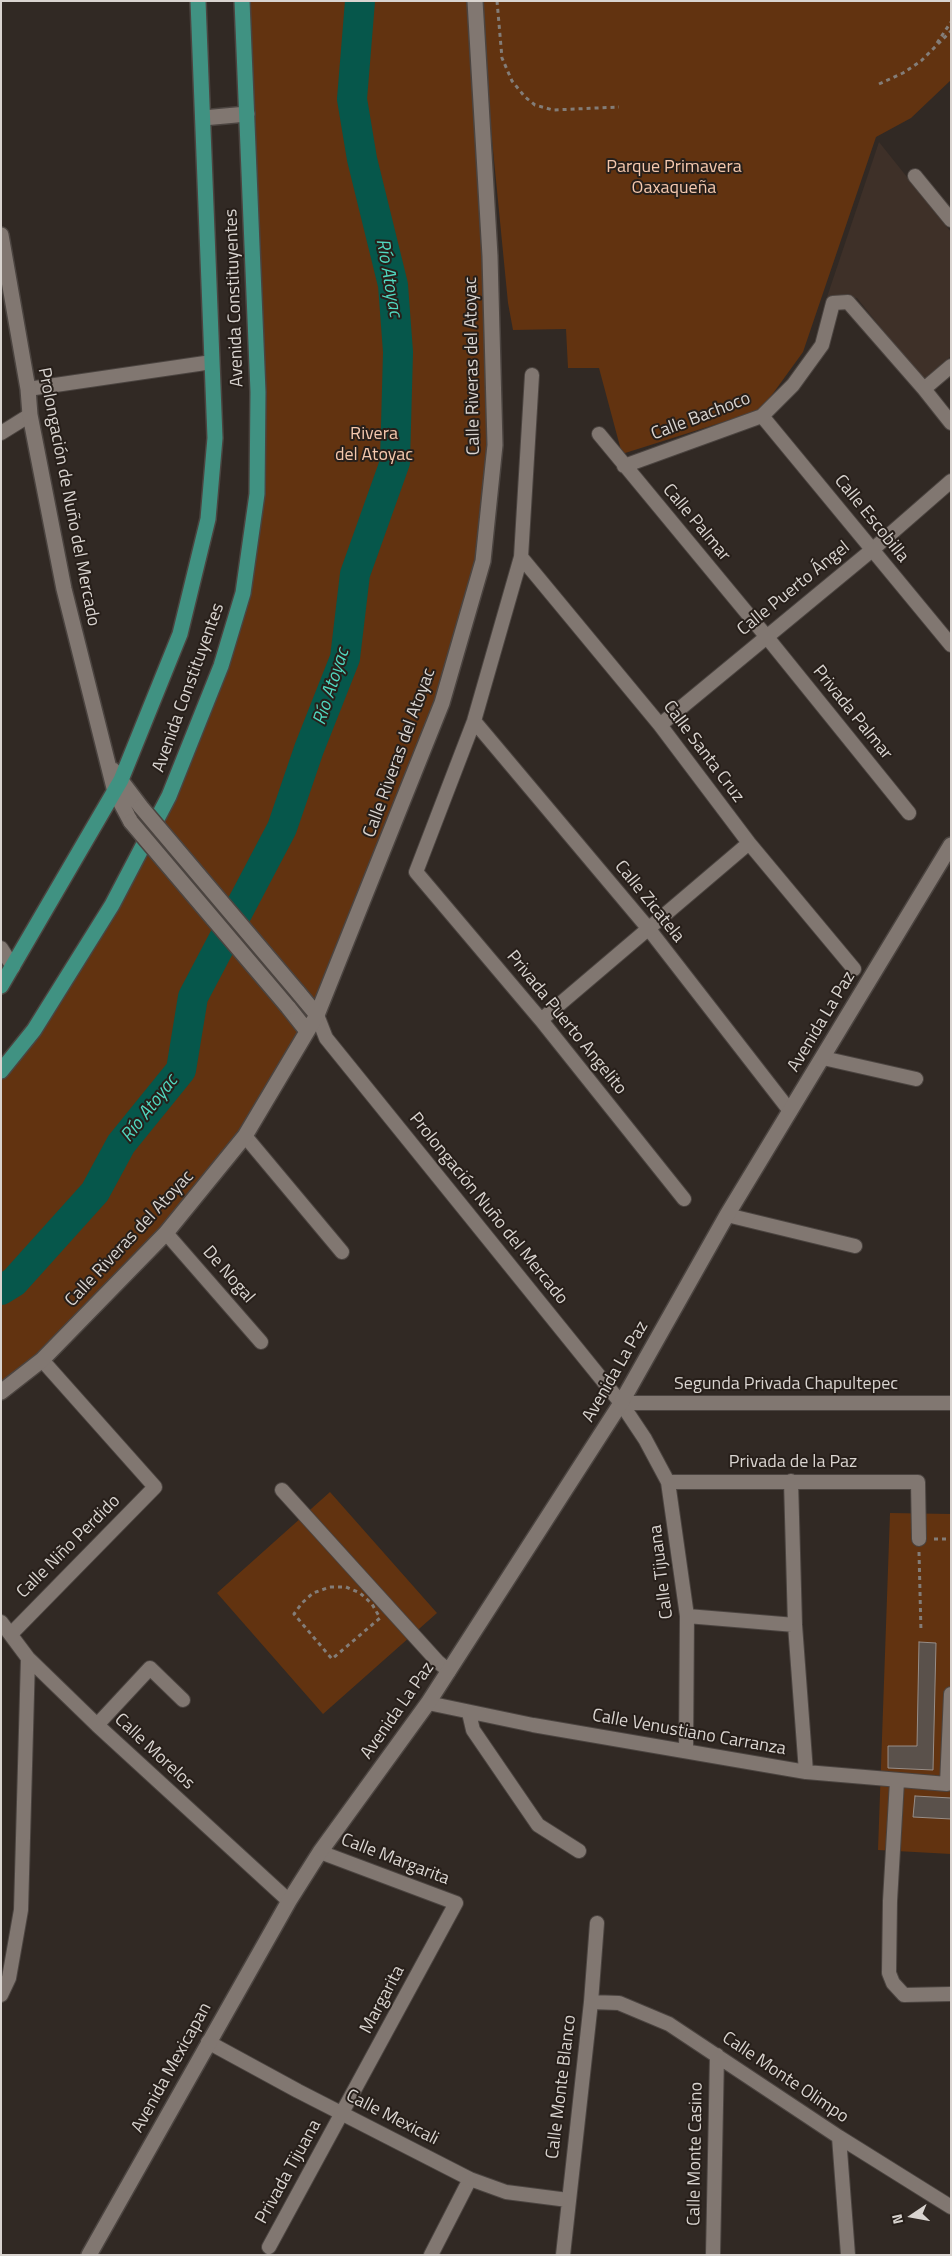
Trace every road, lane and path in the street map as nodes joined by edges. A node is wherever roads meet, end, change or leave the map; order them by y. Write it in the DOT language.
graph roads {
  1 [pos="198,1"];
  2 [pos="242,1"];
  3 [pos="475,1"];
  4 [pos="497,1"];
  5 [pos="951,22"];
  6 [pos="951,31"];
  7 [pos="932,50"];
  8 [pos="879,84"];
  9 [pos="619,107"];
  10 [pos="247,114"];
  11 [pos="203,118"];
  12 [pos="915,176"];
  13 [pos="951,220"];
  14 [pos="1,236"];
  15 [pos="2,241"];
  16 [pos="212,362"];
  17 [pos="951,366"];
  18 [pos="532,375"];
  19 [pos="924,389"];
  20 [pos="28,390"];
  21 [pos="30,416"];
  22 [pos="762,416"];
  23 [pos="951,423"];
  24 [pos="1,433"];
  25 [pos="599,434"];
  26 [pos="624,466"];
  27 [pos="951,481"];
  28 [pos="872,550"];
  29 [pos="521,558"];
  30 [pos="766,636"];
  31 [pos="951,645"];
  32 [pos="474,721"];
  33 [pos="660,725"];
  34 [pos="118,786"];
  35 [pos="909,813"];
  36 [pos="749,843"];
  37 [pos="951,845"];
  38 [pos="648,928"];
  39 [pos="1,948"];
  40 [pos="13,967"];
  41 [pos="854,969"];
  42 [pos="1,986"];
  43 [pos="317,1015"];
  44 [pos="541,1020"];
  45 [pos="307,1031"];
  46 [pos="326,1038"];
  47 [pos="823,1058"];
  48 [pos="1,1071"];
  49 [pos="916,1079"];
  50 [pos="790,1110"];
  51 [pos="245,1136"];
  52 [pos="684,1199"];
  53 [pos="727,1215"];
  54 [pos="166,1233"];
  55 [pos="855,1246"];
  56 [pos="342,1252"];
  57 [pos="261,1342"];
  58 [pos="42,1360"];
  59 [pos="1,1392"];
  60 [pos="621,1403"];
  61 [pos="951,1403"];
  62 [pos="791,1481"];
  63 [pos="668,1482"];
  64 [pos="282,1490"];
  65 [pos="919,1538"];
  66 [pos="687,1616"];
  67 [pos="380,1618"];
  68 [pos="1,1622"];
  69 [pos="795,1625"];
  70 [pos="921,1632"];
  71 [pos="10,1634"];
  72 [pos="28,1658"];
  73 [pos="449,1671"];
  74 [pos="951,1694"];
  75 [pos="183,1700"];
  76 [pos="428,1703"];
  77 [pos="469,1713"];
  78 [pos="97,1725"];
  79 [pos="686,1751"];
  80 [pos="806,1772"];
  81 [pos="897,1781"];
  82 [pos="578,1851"];
  83 [pos="320,1852"];
  84 [pos="289,1901"];
  85 [pos="456,1904"];
  86 [pos="597,1923"];
  87 [pos="951,1994"];
  88 [pos="1,1995"];
  89 [pos="591,2002"];
  90 [pos="208,2042"];
  91 [pos="717,2055"];
  92 [pos="343,2114"];
  93 [pos="839,2137"];
  94 [pos="470,2179"];
  95 [pos="568,2200"];
  96 [pos="951,2207"];
  97 [pos="269,2247"];
  98 [pos="89,2255"];
  99 [pos="431,2255"];
  100 [pos="563,2255"];
  101 [pos="713,2255"];
  102 [pos="848,2255"];
  1 -- 11 [label="main road, Avenida Constituyentes"];
  2 -- 10 [label="main road, Avenida Constituyentes"];
  3 -- 43 [label="street, Calle Riveras del Atoyac"];
  4 -- 9 [label="path"];
  5 -- 7 [label="path"];
  6 -- 7 [label="path"];
  7 -- 8 [label="path"];
  10 -- 11 [label="street"];
  10 -- 48 [label="main road, Avenida Constituyentes"];
  11 -- 16 [label="main road, Avenida Constituyentes"];
  12 -- 13 [label="street"];
  14 -- 15 [label="street, Prolongación de Nuño del Mercado"];
  15 -- 20 [label="street, Prolongación de Nuño del Mercado"];
  16 -- 20 [label="street"];
  16 -- 34 [label="main road, Avenida Constituyentes"];
  17 -- 19 [label="street"];
  18 -- 29 [label="street"];
  19 -- 22 [label="street, Calle Bachoco"];
  19 -- 23 [label="street"];
  20 -- 21 [label="street, Prolongación de Nuño del Mercado"];
  21 -- 24 [label="street"];
  21 -- 34 [label="street, Prolongación de Nuño del Mercado"];
  22 -- 26 [label="street, Calle Bachoco"];
  22 -- 28 [label="street, Calle Escobilla"];
  25 -- 26 [label="street, Calle Palmar"];
  26 -- 30 [label="street, Calle Palmar"];
  27 -- 28 [label="street, Calle Puerto Ángel"];
  28 -- 30 [label="street, Calle Puerto Ángel"];
  28 -- 31 [label="street, Calle Escobilla"];
  29 -- 32 [label="street"];
  29 -- 33 [label="street, Calle Santa Cruz"];
  30 -- 33 [label="street, Calle Puerto Ángel"];
  30 -- 35 [label="street, Privada Palmar"];
  32 -- 38 [label="street, Calle Zicatela"];
  32 -- 44 [label="street, Privada Puerto Angelito"];
  33 -- 36 [label="street, Calle Santa Cruz"];
  34 -- 40 [label="main road, Avenida Constituyentes"];
  34 -- 43 [label="street, bridge"];
  34 -- 45 [label="street, bridge"];
  36 -- 38 [label="street"];
  36 -- 41 [label="street, Calle Santa Cruz"];
  37 -- 47 [label="street, Avenida La Paz"];
  38 -- 44 [label="street"];
  38 -- 50 [label="street, Calle Zicatela"];
  39 -- 40 [label="street"];
  40 -- 42 [label="main road, Avenida Constituyentes"];
  43 -- 45 [label="street, Calle Riveras del Atoyac"];
  43 -- 46 [label="street, Prolongación Nuño del Mercado"];
  44 -- 52 [label="street, Privada Puerto Angelito"];
  45 -- 46 [label="street"];
  45 -- 51 [label="street, Calle Riveras del Atoyac"];
  46 -- 60 [label="street, Prolongación Nuño del Mercado"];
  47 -- 49 [label="street"];
  47 -- 50 [label="street, Avenida La Paz"];
  50 -- 53 [label="street, Avenida La Paz"];
  51 -- 54 [label="street, Calle Riveras del Atoyac"];
  51 -- 56 [label="street"];
  53 -- 55 [label="street"];
  53 -- 60 [label="street, Avenida La Paz"];
  54 -- 57 [label="street, De Nogal"];
  54 -- 58 [label="street, Calle Riveras del Atoyac"];
  58 -- 59 [label="street, Calle Riveras del Atoyac"];
  58 -- 71 [label="street, Calle Niño Perdido"];
  60 -- 61 [label="street, Segunda Privada Chapultepec"];
  60 -- 63 [label="street, Calle Tijuana"];
  60 -- 73 [label="street, Avenida La Paz"];
  62 -- 63 [label="street, Privada de la Paz"];
  62 -- 65 [label="street, Privada de la Paz"];
  62 -- 69 [label="street"];
  63 -- 66 [label="street, Calle Tijuana"];
  64 -- 73 [label="street"];
  65 -- 70 [label="path"];
  66 -- 69 [label="street"];
  66 -- 79 [label="street, Calle Tijuana"];
  67 -- 67 [label="path"];
  68 -- 71 [label="street, Calle Morelos"];
  69 -- 80 [label="street"];
  71 -- 72 [label="street, Calle Morelos"];
  72 -- 78 [label="street, Calle Morelos"];
  72 -- 88 [label="street"];
  73 -- 76 [label="street, Avenida La Paz"];
  74 -- 81 [label="street, Calle Venustiano Carranza"];
  75 -- 78 [label="street"];
  76 -- 77 [label="street, Calle Venustiano Carranza"];
  76 -- 83 [label="street, Avenida La Paz"];
  77 -- 79 [label="street, Calle Venustiano Carranza"];
  77 -- 82 [label="street"];
  78 -- 84 [label="street, Calle Morelos"];
  79 -- 80 [label="street, Calle Venustiano Carranza"];
  80 -- 81 [label="street, Calle Venustiano Carranza"];
  81 -- 87 [label="street"];
  83 -- 84 [label="street, Avenida La Paz"];
  83 -- 85 [label="street, Calle Margarita"];
  84 -- 90 [label="street, Avenida Mexicapan"];
  85 -- 92 [label="street, Margarita"];
  86 -- 89 [label="street, Calle Monte Blanco"];
  89 -- 91 [label="street, Calle Monte Olimpo"];
  89 -- 95 [label="street, Calle Monte Blanco"];
  90 -- 92 [label="street, Calle Mexicali"];
  90 -- 98 [label="street, Avenida Mexicapan"];
  91 -- 93 [label="street, Calle Monte Olimpo"];
  91 -- 101 [label="street, Calle Monte Casino"];
  92 -- 94 [label="street, Calle Mexicali"];
  92 -- 97 [label="street, Privada Tijuana"];
  93 -- 96 [label="street, Calle Monte Olimpo"];
  93 -- 102 [label="street"];
  94 -- 95 [label="street, Calle Mexicali"];
  94 -- 99 [label="street"];
  95 -- 100 [label="street, Calle Monte Blanco"];
}
